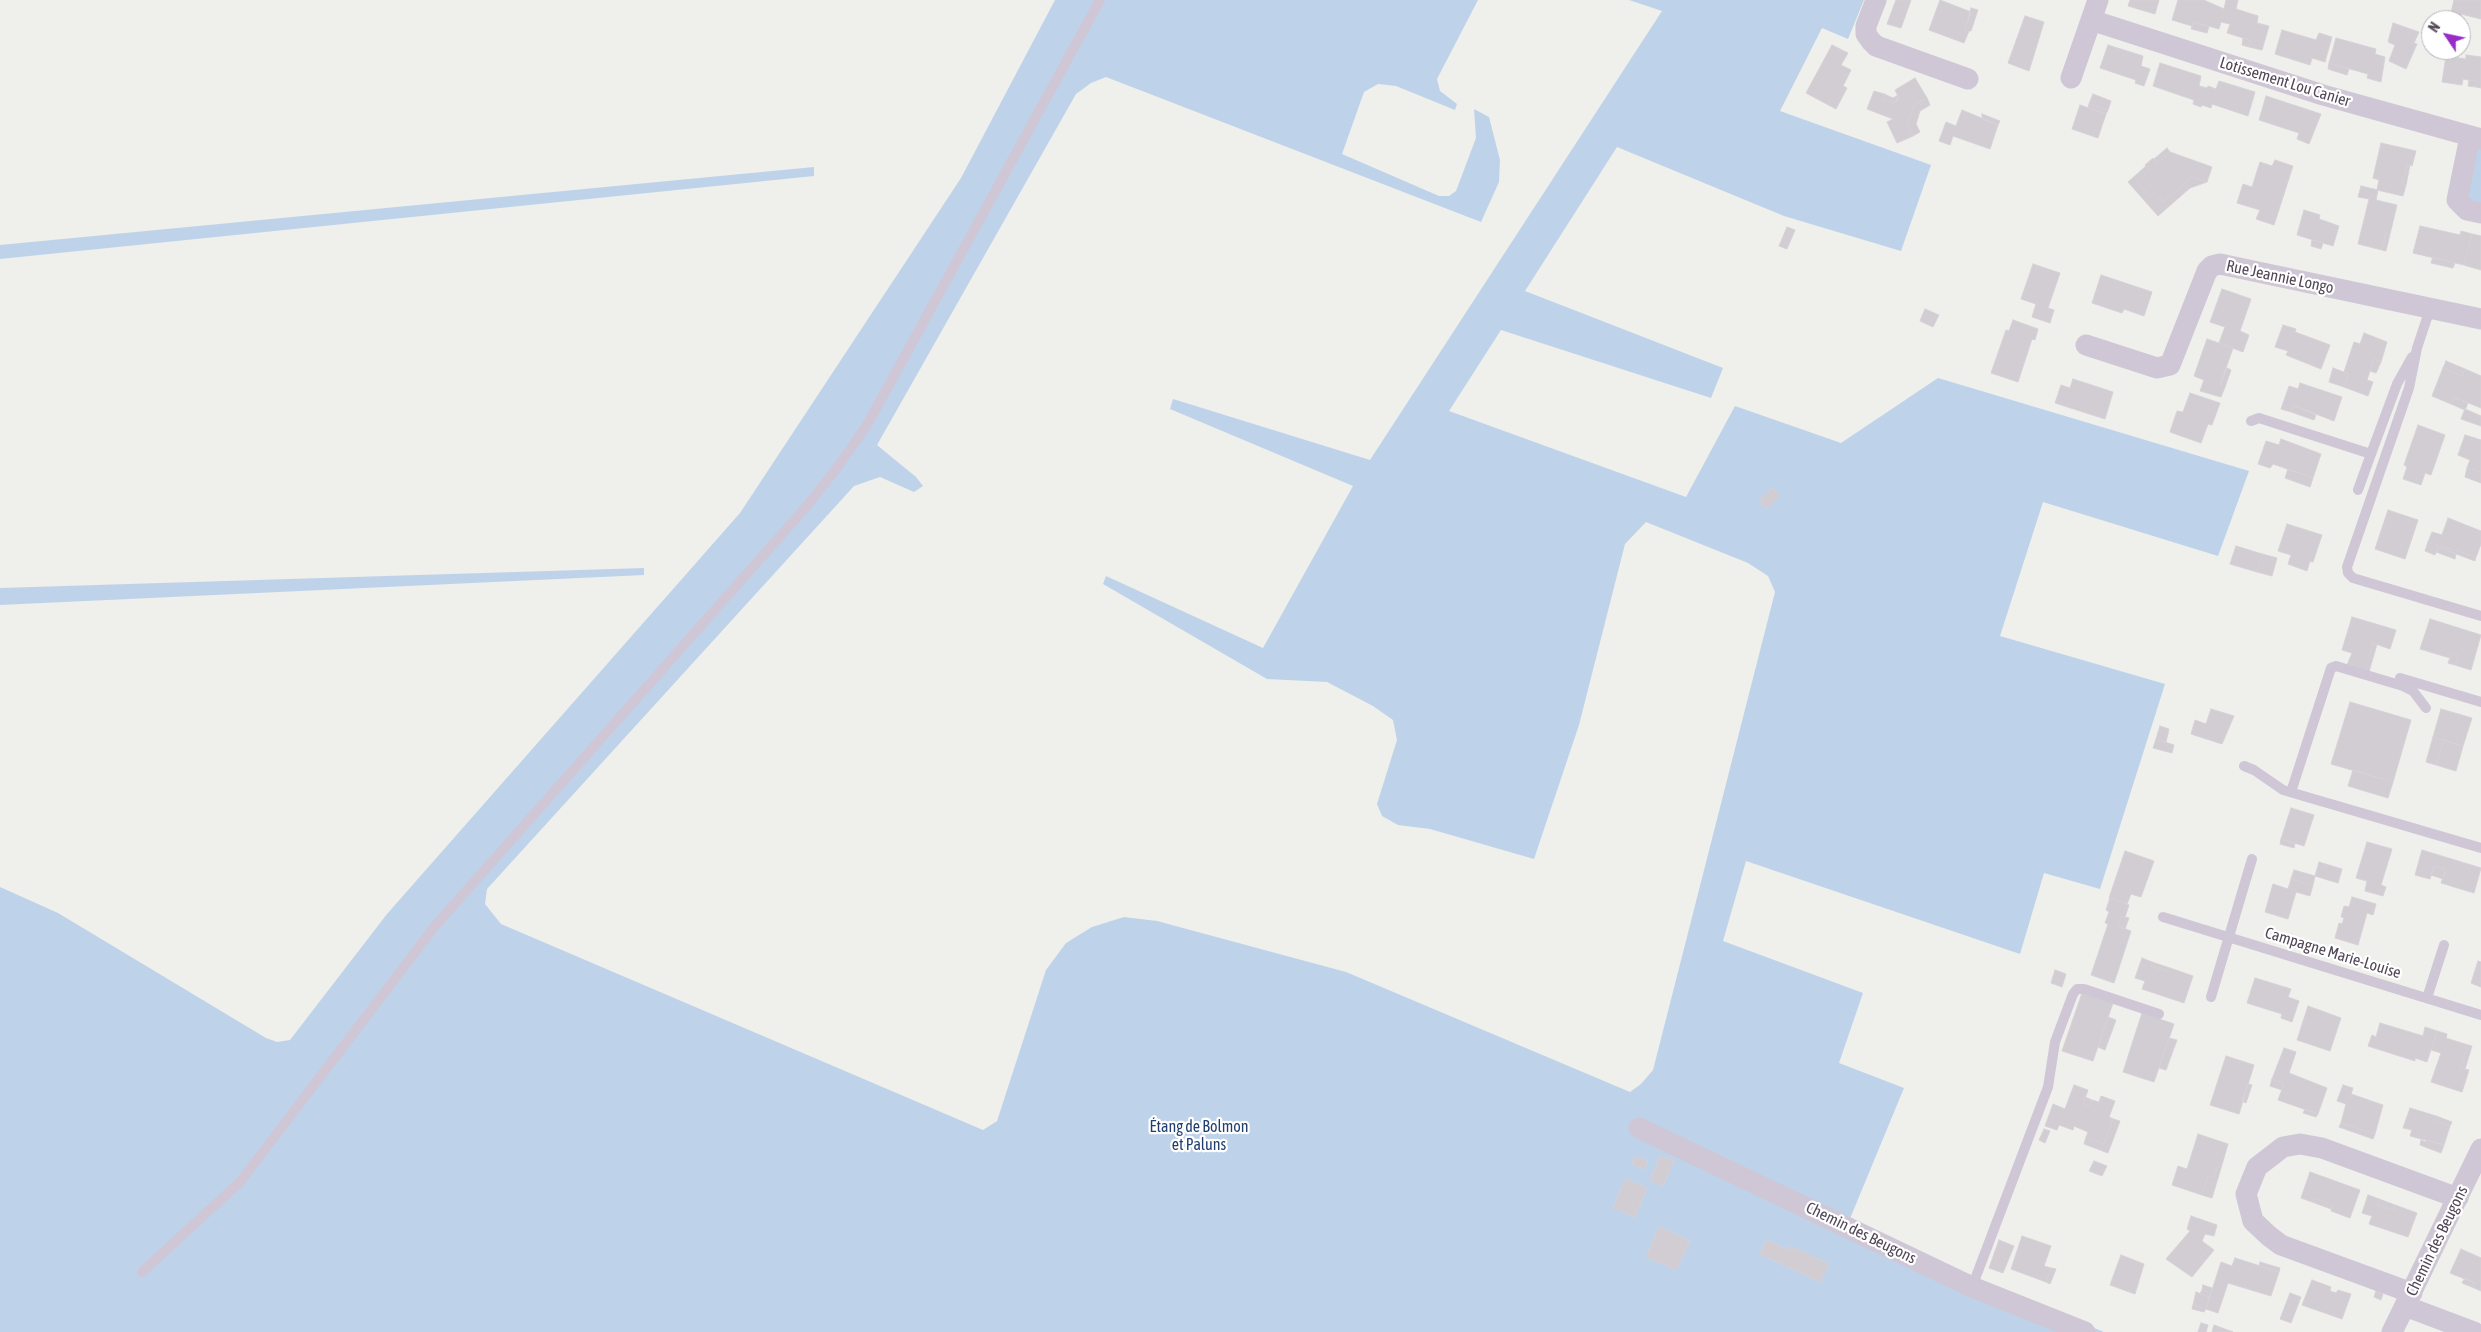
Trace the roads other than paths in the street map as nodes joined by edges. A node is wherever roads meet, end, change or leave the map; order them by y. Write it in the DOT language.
graph roads {
  1 [pos="1100,0"];
  2 [pos="1876,0"];
  3 [pos="2098,0"];
  4 [pos="2091,20"];
  5 [pos="2071,78"];
  6 [pos="1968,80"];
  7 [pos="2475,138"];
  8 [pos="2481,213"];
  9 [pos="2430,309"];
  10 [pos="2481,320"];
  11 [pos="2086,344"];
  12 [pos="2417,348"];
  13 [pos="2255,417"];
  14 [pos="2371,454"];
  15 [pos="2358,490"];
  16 [pos="2481,616"];
  17 [pos="2400,678"];
  18 [pos="2481,702"];
  19 [pos="2426,708"];
  20 [pos="2244,766"];
  21 [pos="2291,792"];
  22 [pos="2481,848"];
  23 [pos="2252,859"];
  24 [pos="2163,917"];
  25 [pos="2230,937"];
  26 [pos="2444,945"];
  27 [pos="2211,997"];
  28 [pos="2426,998"];
  29 [pos="2159,1014"];
  30 [pos="2481,1015"];
  31 [pos="1639,1128"];
  32 [pos="2481,1149"];
  33 [pos="2458,1198"];
  34 [pos="142,1272"];
  35 [pos="1972,1287"];
  36 [pos="2408,1300"];
  37 [pos="2085,1332"];
  38 [pos="2392,1332"];
  39 [pos="2474,1332"];
  1 -- 34 [label="lane"];
  2 -- 6 [label="street"];
  3 -- 4 [label="street"];
  4 -- 5 [label="street"];
  4 -- 7 [label="street, Lotissement Lou Canier"];
  7 -- 8 [label="street"];
  9 -- 10 [label="street, Rue Jeannie Longo"];
  9 -- 11 [label="street, Rue Jeannie Longo"];
  9 -- 12 [label="lane"];
  12 -- 14 [label="lane"];
  12 -- 16 [label="lane"];
  13 -- 14 [label="lane"];
  14 -- 15 [label="lane"];
  17 -- 18 [label="lane"];
  19 -- 21 [label="lane"];
  20 -- 21 [label="lane"];
  21 -- 22 [label="lane"];
  23 -- 25 [label="lane"];
  24 -- 25 [label="lane, Campagne Marie-Louise"];
  25 -- 27 [label="lane"];
  25 -- 28 [label="lane, Campagne Marie-Louise"];
  26 -- 28 [label="lane"];
  28 -- 30 [label="lane, Campagne Marie-Louise"];
  29 -- 35 [label="lane"];
  31 -- 35 [label="street, Chemin des Beugons"];
  32 -- 33 [label="street, Chemin des Beugons"];
  33 -- 36 [label="street, Chemin des Beugons"];
  33 -- 36 [label="street"];
  35 -- 37 [label="street, Chemin des Beugons"];
  36 -- 38 [label="street, Chemin des Beugons"];
  36 -- 39 [label="street, Chemin des Beugons"];
}
